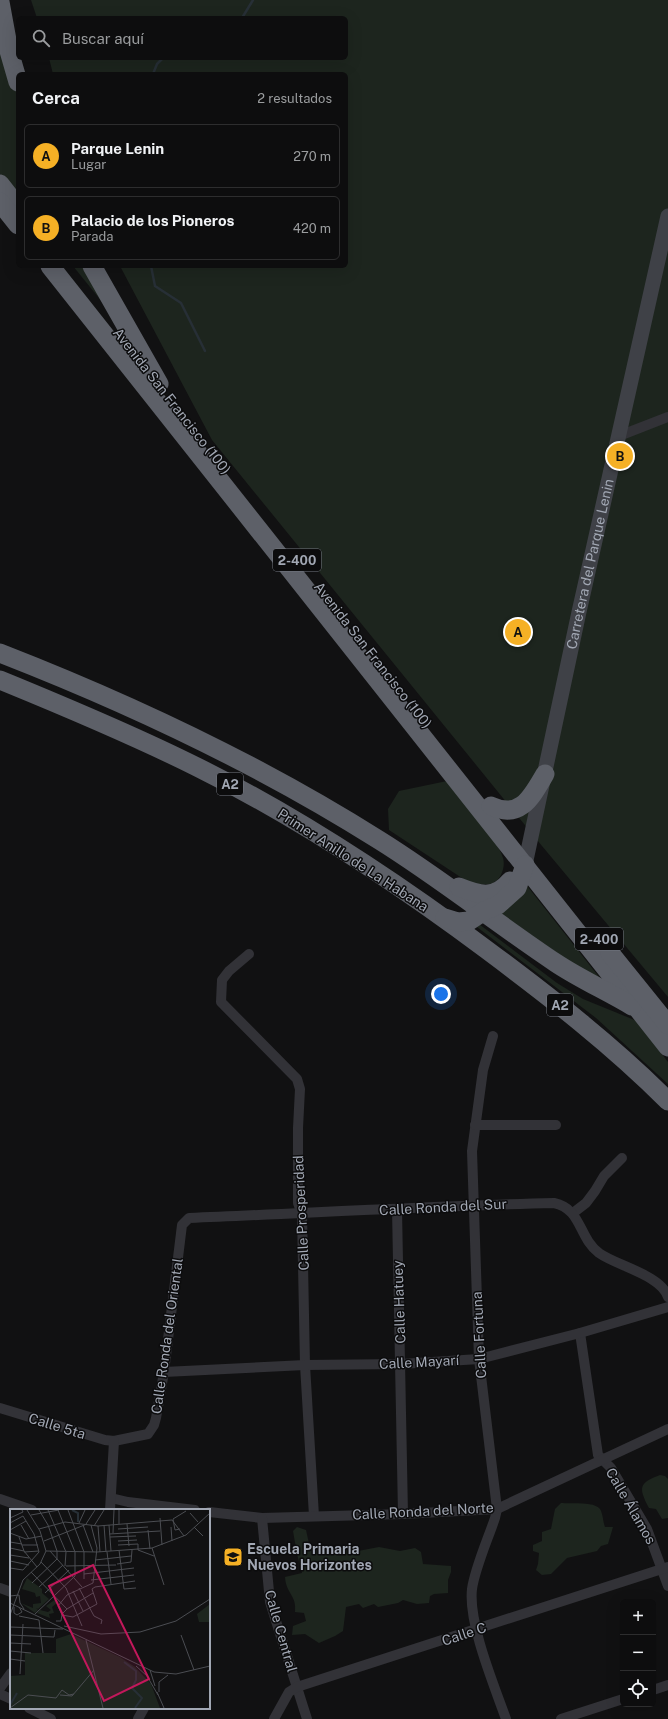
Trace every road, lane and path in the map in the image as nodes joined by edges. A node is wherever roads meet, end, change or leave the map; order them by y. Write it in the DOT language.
graph roads {
  1 [pos="0,2"];
  2 [pos="16,75"];
  3 [pos="0,184"];
  4 [pos="0,202"];
  5 [pos="16,204"];
  6 [pos="668,216"];
  7 [pos="16,222"];
  8 [pos="52,268"];
  9 [pos="66,268"];
  10 [pos="93,268"];
  11 [pos="159,384"];
  12 [pos="668,417"];
  13 [pos="619,436"];
  14 [pos="0,653"];
  15 [pos="0,680"];
  16 [pos="545,774"];
  17 [pos="489,811"];
  18 [pos="527,859"];
  19 [pos="442,881"];
  20 [pos="509,881"];
  21 [pos="484,911"];
  22 [pos="444,918"];
  23 [pos="249,954"];
  24 [pos="639,1011"];
  25 [pos="668,1025"];
  26 [pos="668,1030"];
  27 [pos="493,1036"];
  28 [pos="668,1047"];
  29 [pos="668,1101"];
  30 [pos="475,1125"];
  31 [pos="556,1125"];
  32 [pos="622,1158"];
  33 [pos="473,1205"];
  34 [pos="397,1210"];
  35 [pos="573,1213"];
  36 [pos="302,1214"];
  37 [pos="182,1225"];
  38 [pos="668,1297"];
  39 [pos="668,1307"];
  40 [pos="580,1333"];
  41 [pos="479,1359"];
  42 [pos="401,1364"];
  43 [pos="306,1365"];
  44 [pos="164,1372"];
  45 [pos="0,1408"];
  46 [pos="668,1429"];
  47 [pos="114,1441"];
  48 [pos="602,1460"];
  49 [pos="111,1498"];
  50 [pos="0,1499"];
  51 [pos="128,1506"];
  52 [pos="29,1509"];
  53 [pos="110,1509"];
  54 [pos="178,1509"];
  55 [pos="497,1509"];
  56 [pos="210,1512"];
  57 [pos="403,1514"];
  58 [pos="314,1516"];
  59 [pos="262,1518"];
  60 [pos="665,1568"];
  61 [pos="668,1586"];
  62 [pos="0,1588"];
  63 [pos="10,1592"];
  64 [pos="476,1630"];
  65 [pos="10,1674"];
  66 [pos="668,1685"];
  67 [pos="297,1687"];
  68 [pos="0,1688"];
  69 [pos="656,1689"];
  70 [pos="0,1694"];
  71 [pos="10,1699"];
  72 [pos="620,1700"];
  73 [pos="32,1709"];
  74 [pos="143,1709"];
  75 [pos="48,1714"];
  76 [pos="138,1719"];
  77 [pos="274,1719"];
  78 [pos="307,1719"];
  79 [pos="506,1719"];
  80 [pos="561,1719"];
  1 -- 2 [label="highway"];
  3 -- 5 [label="highway"];
  4 -- 7 [label="highway"];
  6 -- 13 [label="street, Carretera del Parque Lenin"];
  8 -- 17 [label="highway, Avenida San Francisco (100) / 2-400"];
  9 -- 11 [label="highway, Avenida San Francisco (100) / 2-400"];
  10 -- 11 [label="highway"];
  11 -- 17 [label="highway, Avenida San Francisco (100) / 2-400"];
  12 -- 13 [label="street"];
  13 -- 16 [label="street, Carretera del Parque Lenin"];
  14 -- 19 [label="highway, Primer Anillo de La Habana / A2"];
  15 -- 22 [label="highway, Primer Anillo de La Habana / A2"];
  16 -- 17 [label="highway"];
  16 -- 18 [label="street, Carretera del Parque Lenin"];
  17 -- 18 [label="highway, Avenida San Francisco (100) / 2-400"];
  17 -- 20 [label="highway"];
  18 -- 20 [label="highway"];
  18 -- 21 [label="highway"];
  18 -- 24 [label="highway, Avenida San Francisco (100) / 2-400"];
  18 -- 25 [label="highway, Avenida San Francisco (100) / 2-400"];
  19 -- 20 [label="highway"];
  19 -- 21 [label="highway, A2"];
  21 -- 22 [label="highway"];
  21 -- 24 [label="highway, A2"];
  22 -- 29 [label="highway, Primer Anillo de La Habana / A2"];
  23 -- 36 [label="street, Calle Prosperidad"];
  24 -- 26 [label="highway, A2"];
  24 -- 28 [label="highway, 2-400"];
  27 -- 30 [label="street, Calle Fortuna"];
  30 -- 31 [label="street"];
  30 -- 33 [label="street, Calle Fortuna"];
  32 -- 35 [label="street"];
  33 -- 34 [label="street, Calle Ronda del Sur"];
  33 -- 35 [label="street, Calle Ronda del Sur"];
  33 -- 41 [label="street, Calle Fortuna"];
  34 -- 36 [label="street, Calle Ronda del Sur"];
  34 -- 42 [label="street, Calle Hatuey"];
  35 -- 38 [label="street"];
  36 -- 37 [label="street, Calle Ronda del Sur"];
  36 -- 43 [label="street, Calle Prosperidad"];
  37 -- 44 [label="street, Calle Ronda del Oriental"];
  39 -- 40 [label="street, Calle Mayarí"];
  40 -- 41 [label="street, Calle Mayarí"];
  40 -- 48 [label="street, Calle Álamos"];
  41 -- 42 [label="street, Calle Mayarí"];
  41 -- 55 [label="street, Calle Fortuna"];
  42 -- 43 [label="street, Calle Mayarí"];
  42 -- 57 [label="street, Calle Hatuey"];
  43 -- 44 [label="street, Calle Mayarí"];
  43 -- 58 [label="street, Calle Prosperidad"];
  44 -- 47 [label="street, Calle Ronda del Oriental"];
  45 -- 47 [label="street, Calle 5ta"];
  46 -- 48 [label="street, Calle Ronda del Norte"];
  47 -- 49 [label="street"];
  48 -- 55 [label="street, Calle Ronda del Norte"];
  48 -- 60 [label="street, Calle Álamos"];
  49 -- 51 [label="street"];
  49 -- 53 [label="street"];
  50 -- 52 [label="street"];
  51 -- 54 [label="street"];
  55 -- 57 [label="street, Calle Ronda del Norte"];
  55 -- 64 [label="street, Calle Fortuna"];
  56 -- 59 [label="street, Calle Ronda del Norte"];
  57 -- 58 [label="street, Calle Ronda del Norte"];
  58 -- 59 [label="street, Calle Ronda del Norte"];
  59 -- 67 [label="street, Calle Central"];
  60 -- 61 [label="street, Calle Álamos"];
  60 -- 64 [label="street, Calle C"];
  62 -- 63 [label="street"];
  64 -- 67 [label="street, Calle C"];
  64 -- 79 [label="street, Calle Fortuna"];
  65 -- 68 [label="street"];
  66 -- 69 [label="street"];
  67 -- 77 [label="street, Calle C"];
  67 -- 78 [label="street, Calle Central"];
  70 -- 71 [label="street"];
  72 -- 80 [label="street"];
  73 -- 75 [label="street"];
  74 -- 76 [label="street"];
}
